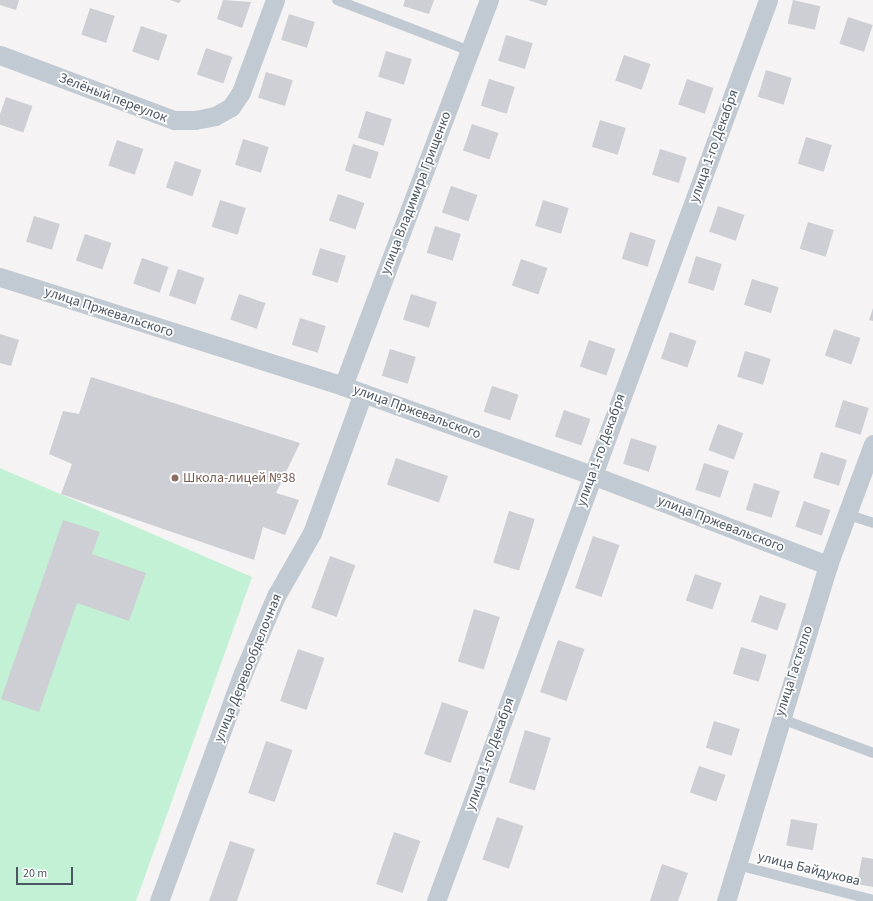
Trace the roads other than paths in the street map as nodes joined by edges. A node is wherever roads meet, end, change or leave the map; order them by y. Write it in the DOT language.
graph roads {
  1 [pos="275,0"];
  2 [pos="336,0"];
  3 [pos="489,0"];
  4 [pos="768,0"];
  5 [pos="470,51"];
  6 [pos="0,55"];
  7 [pos="0,278"];
  8 [pos="343,386"];
  9 [pos="362,393"];
  10 [pos="873,444"];
  11 [pos="592,475"];
  12 [pos="846,514"];
  13 [pos="873,523"];
  14 [pos="828,565"];
  15 [pos="779,718"];
  16 [pos="873,753"];
  17 [pos="737,865"];
  18 [pos="873,900"];
  19 [pos="159,901"];
  20 [pos="436,901"];
  21 [pos="726,901"];
  1 -- 6 [label="street, Зелёный переулок"];
  2 -- 5 [label="lane"];
  3 -- 5 [label="street, улица Владимира Грищенко"];
  4 -- 11 [label="street, улица 1-го Декабря"];
  5 -- 8 [label="street, улица Владимира Грищенко"];
  7 -- 8 [label="street, улица Пржевальского"];
  8 -- 9 [label="street, улица Пржевальского"];
  9 -- 11 [label="street, улица Пржевальского"];
  9 -- 19 [label="street, улица Деревообделочная"];
  10 -- 12 [label="street, улица Гастелло"];
  11 -- 14 [label="street, улица Пржевальского"];
  11 -- 20 [label="street, улица 1-го Декабря"];
  12 -- 13 [label="lane"];
  12 -- 14 [label="street, улица Гастелло"];
  14 -- 15 [label="street, улица Гастелло"];
  15 -- 16 [label="lane"];
  15 -- 17 [label="street, улица Гастелло"];
  17 -- 18 [label="lane, улица Байдукова"];
  17 -- 21 [label="street, улица Гастелло"];
}
